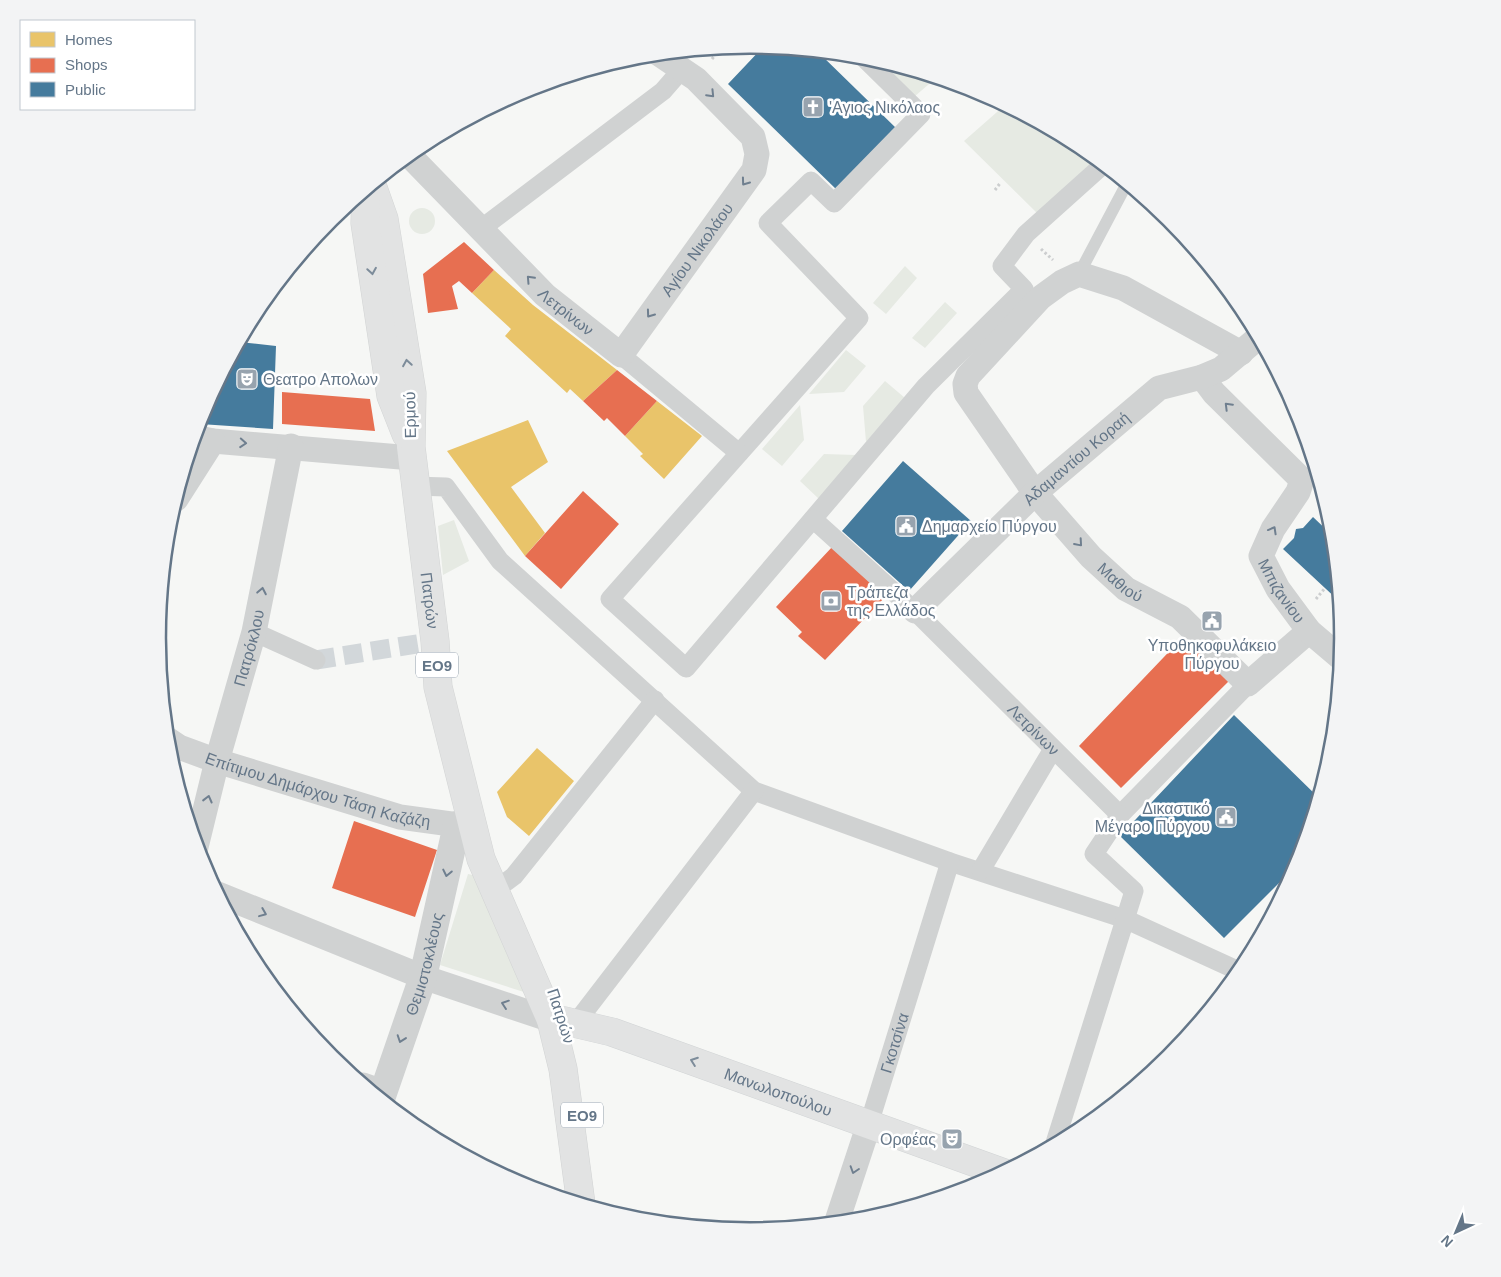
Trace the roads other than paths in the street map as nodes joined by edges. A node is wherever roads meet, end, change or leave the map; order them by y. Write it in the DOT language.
graph roads {
  1 [pos="668,60"];
  2 [pos="873,67"];
  3 [pos="683,68"];
  4 [pos="415,161"];
  5 [pos="1098,169"];
  6 [pos="1124,189"];
  7 [pos="374,192"];
  8 [pos="365,199"];
  9 [pos="482,228"];
  10 [pos="1079,274"];
  11 [pos="1250,345"];
  12 [pos="621,355"];
  13 [pos="1202,377"];
  14 [pos="204,439"];
  15 [pos="291,446"];
  16 [pos="411,452"];
  17 [pos="739,453"];
  18 [pos="194,460"];
  19 [pos="414,486"];
  20 [pos="1035,493"];
  21 [pos="813,519"];
  22 [pos="915,611"];
  23 [pos="1309,630"];
  24 [pos="254,632"];
  25 [pos="1335,653"];
  26 [pos="316,660"];
  27 [pos="1248,684"];
  28 [pos="654,700"];
  29 [pos="176,745"];
  30 [pos="1053,749"];
  31 [pos="217,762"];
  32 [pos="754,791"];
  33 [pos="1120,815"];
  34 [pos="469,831"];
  35 [pos="199,833"];
  36 [pos="950,862"];
  37 [pos="981,870"];
  38 [pos="506,882"];
  39 [pos="226,897"];
  40 [pos="1125,920"];
  41 [pos="1233,968"];
  42 [pos="423,977"];
  43 [pos="564,1021"];
  44 [pos="378,1088"];
  45 [pos="869,1124"];
  46 [pos="1057,1136"];
  47 [pos="995,1170"];
  48 [pos="580,1197"];
  49 [pos="596,1202"];
  50 [pos="839,1216"];
  1 -- 3 [label="street"];
  2 -- 17 [label="street"];
  3 -- 9 [label="street"];
  3 -- 12 [label="street, Αγίου Νικολάου, one-way"];
  4 -- 9 [label="street, Λετρίνων"];
  5 -- 21 [label="street"];
  6 -- 10 [label="lane"];
  16 -- 7 [label="main road, Ερμού / ΕΟ9, one-way"];
  8 -- 16 [label="main road, Ερμού / ΕΟ9, one-way"];
  12 -- 9 [label="street, Λετρίνων, one-way"];
  10 -- 11 [label="street"];
  10 -- 20 [label="street, Μαθιού"];
  11 -- 13 [label="street, Αδαμαντίου Κοραή"];
  12 -- 17 [label="street, Λετρίνων"];
  13 -- 20 [label="street, Αδαμαντίου Κοραή"];
  23 -- 13 [label="street, Μπιζανίου, one-way"];
  14 -- 15 [label="street, one-way"];
  14 -- 18 [label="street"];
  15 -- 16 [label="street"];
  24 -- 15 [label="street, Πατρόκλου, one-way"];
  16 -- 19 [label="main road, Πατρών / ΕΟ9"];
  17 -- 21 [label="street"];
  19 -- 28 [label="street"];
  19 -- 34 [label="main road, Πατρών / ΕΟ9"];
  20 -- 22 [label="street, Αδαμαντίου Κοραή"];
  20 -- 27 [label="street, Μαθιού, one-way"];
  21 -- 22 [label="street, Λετρίνων"];
  22 -- 30 [label="street, Λετρίνων"];
  23 -- 25 [label="street, Μπιζανίου"];
  23 -- 27 [label="street"];
  24 -- 26 [label="street"];
  24 -- 31 [label="street, Πατρόκλου"];
  27 -- 33 [label="street"];
  28 -- 32 [label="street"];
  28 -- 38 [label="street"];
  29 -- 31 [label="street, Επίτιμου Δημάρχου Τάση Καζάζη"];
  30 -- 33 [label="street, Λετρίνων"];
  30 -- 37 [label="street"];
  31 -- 34 [label="street, Επίτιμου Δημάρχου Τάση Καζάζη"];
  35 -- 31 [label="street, Πατρόκλου, one-way"];
  32 -- 36 [label="street"];
  32 -- 43 [label="street"];
  33 -- 40 [label="street"];
  34 -- 38 [label="main road, Πατρών / ΕΟ9"];
  34 -- 42 [label="street, Θεμιστοκλέους, one-way"];
  34 -- 43 [label="main road, Πατρών / ΕΟ9"];
  36 -- 37 [label="street"];
  36 -- 45 [label="street, Γκοτσίνα"];
  37 -- 40 [label="street"];
  38 -- 43 [label="main road, Πατρών / ΕΟ9"];
  39 -- 42 [label="street, one-way"];
  40 -- 41 [label="street"];
  40 -- 46 [label="street"];
  43 -- 42 [label="street, one-way"];
  42 -- 44 [label="street, Θεμιστοκλέους, one-way"];
  45 -- 43 [label="main road, Μανωλοπούλου, one-way"];
  43 -- 48 [label="main road, Πατρών / ΕΟ9"];
  43 -- 49 [label="main road, Πατρών / ΕΟ9"];
  45 -- 47 [label="main road, Μανωλοπούλου"];
  45 -- 50 [label="street, Γκοτσίνα, one-way"];
}
